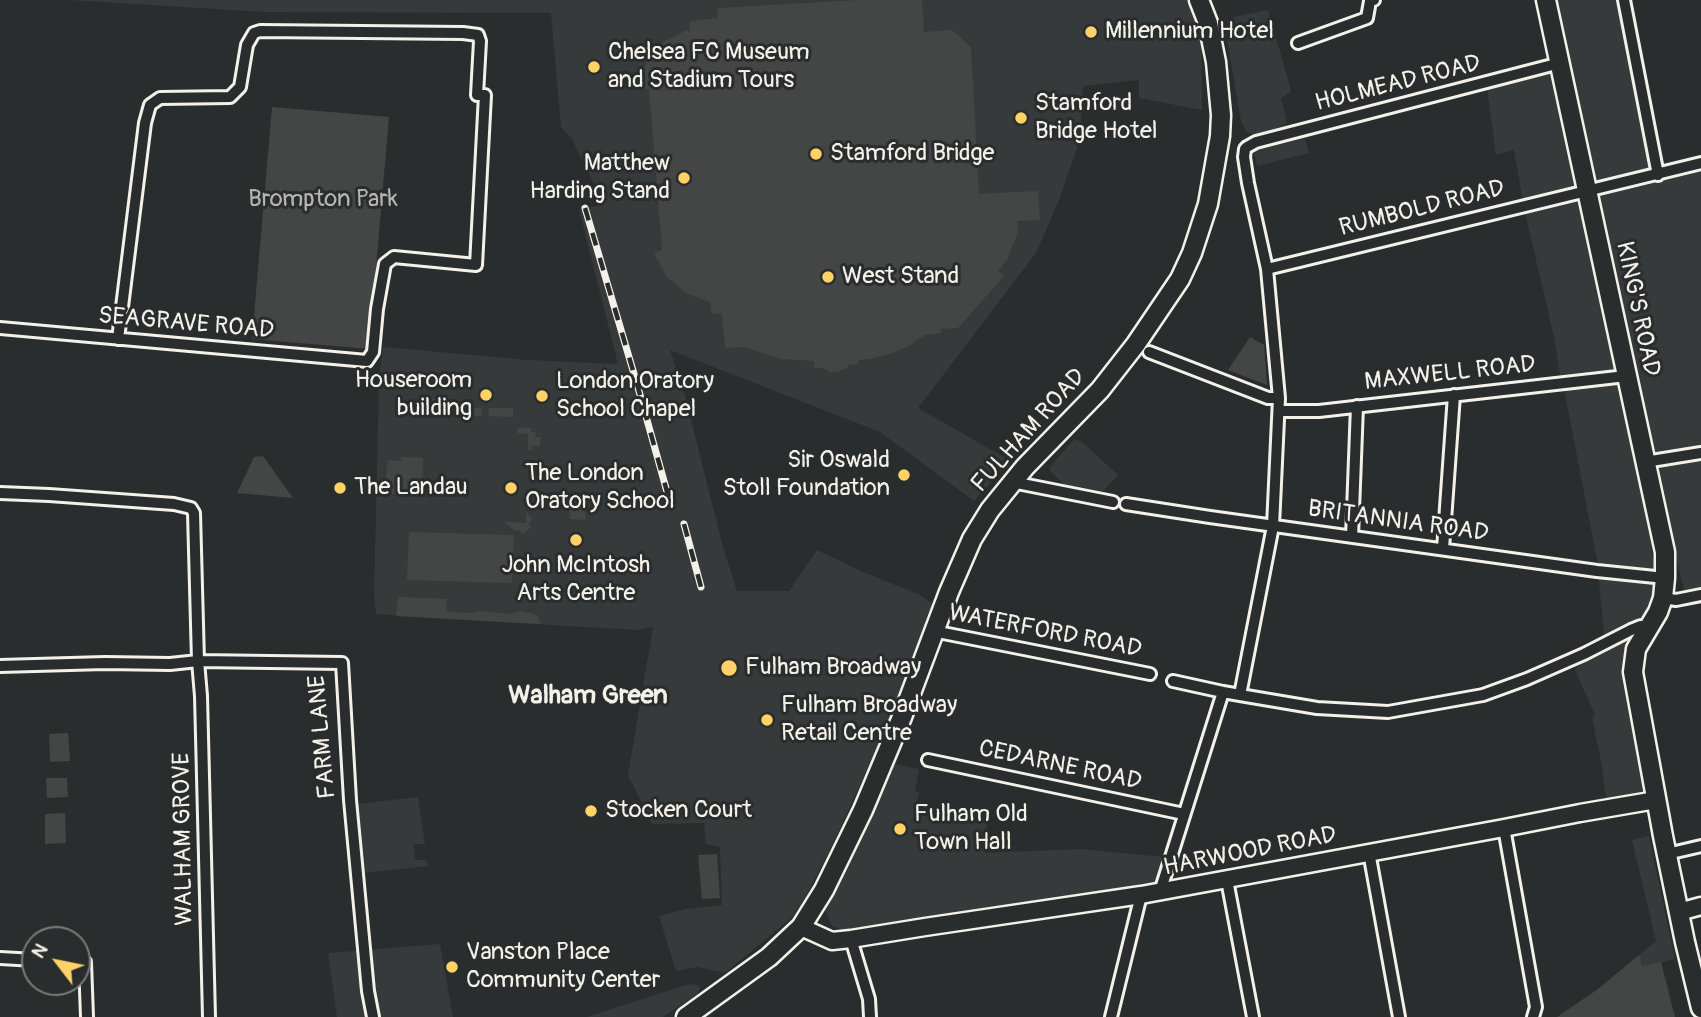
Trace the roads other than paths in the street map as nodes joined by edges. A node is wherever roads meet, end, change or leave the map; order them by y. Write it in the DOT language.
graph roads {
  1 [pos="1199,0"];
  2 [pos="1374,0"];
  3 [pos="1546,0"];
  4 [pos="1624,0"];
  5 [pos="1298,43"];
  6 [pos="1560,63"];
  7 [pos="1701,163"];
  8 [pos="1658,175"];
  9 [pos="1587,191"];
  10 [pos="1267,269"];
  11 [pos="0,328"];
  12 [pos="118,338"];
  13 [pos="1149,352"];
  14 [pos="1626,376"];
  15 [pos="1454,395"];
  16 [pos="1279,398"];
  17 [pos="1357,406"];
  18 [pos="1279,411"];
  19 [pos="1701,453"];
  20 [pos="1645,462"];
  21 [pos="1012,482"];
  22 [pos="0,493"];
  23 [pos="1113,502"];
  24 [pos="1126,504"];
  25 [pos="1273,526"];
  26 [pos="1352,537"];
  27 [pos="1443,549"];
  28 [pos="1665,578"];
  29 [pos="1701,595"];
  30 [pos="1663,598"];
  31 [pos="1649,626"];
  32 [pos="933,631"];
  33 [pos="198,661"];
  34 [pos="0,666"];
  35 [pos="1150,674"];
  36 [pos="1172,681"];
  37 [pos="1223,692"];
  38 [pos="1240,695"];
  39 [pos="928,760"];
  40 [pos="1656,800"];
  41 [pos="1184,814"];
  42 [pos="1504,828"];
  43 [pos="1701,846"];
  44 [pos="1369,852"];
  45 [pos="1667,854"];
  46 [pos="1227,880"];
  47 [pos="1160,892"];
  48 [pos="1141,895"];
  49 [pos="1701,905"];
  50 [pos="1679,912"];
  51 [pos="801,927"];
  52 [pos="851,939"];
  53 [pos="0,958"];
  54 [pos="21,959"];
  55 [pos="85,996"];
  56 [pos="1701,1008"];
  57 [pos="1534,1015"];
  58 [pos="88,1017"];
  59 [pos="209,1017"];
  60 [pos="373,1017"];
  61 [pos="686,1017"];
  62 [pos="870,1017"];
  63 [pos="1111,1017"];
  64 [pos="1253,1017"];
  65 [pos="1399,1017"];
  1 -- 21 [label="main road, FULHAM ROAD"];
  2 -- 5 [label="street"];
  3 -- 6 [label="main road, KING'S ROAD"];
  4 -- 8 [label="street"];
  6 -- 9 [label="main road, KING'S ROAD"];
  6 -- 10 [label="street, HOLMEAD ROAD"];
  7 -- 8 [label="street, RUMBOLD ROAD"];
  8 -- 9 [label="street, RUMBOLD ROAD"];
  9 -- 10 [label="street, RUMBOLD ROAD"];
  9 -- 14 [label="main road, KING'S ROAD"];
  10 -- 16 [label="street"];
  11 -- 12 [label="street, SEAGRAVE ROAD"];
  12 -- 12 [label="street, SEAGRAVE ROAD"];
  13 -- 16 [label="street"];
  14 -- 15 [label="street, MAXWELL ROAD"];
  14 -- 20 [label="main road, KING'S ROAD"];
  15 -- 17 [label="street, MAXWELL ROAD"];
  15 -- 27 [label="street"];
  16 -- 18 [label="street"];
  17 -- 18 [label="street, MAXWELL ROAD"];
  17 -- 26 [label="street"];
  18 -- 25 [label="street"];
  19 -- 20 [label="street"];
  20 -- 28 [label="main road, KING'S ROAD"];
  21 -- 23 [label="street"];
  21 -- 32 [label="main road, FULHAM ROAD"];
  22 -- 33 [label="street, WALHAM GROVE"];
  24 -- 25 [label="street, BRITANNIA ROAD"];
  25 -- 26 [label="street, BRITANNIA ROAD"];
  25 -- 38 [label="street"];
  26 -- 27 [label="street, BRITANNIA ROAD"];
  27 -- 28 [label="street, BRITANNIA ROAD"];
  28 -- 30 [label="main road, KING'S ROAD"];
  29 -- 30 [label="street"];
  30 -- 31 [label="main road, KING'S ROAD"];
  31 -- 38 [label="street"];
  31 -- 40 [label="main road, KING'S ROAD"];
  32 -- 35 [label="street, WATERFORD ROAD"];
  32 -- 51 [label="main road, FULHAM ROAD"];
  33 -- 34 [label="street, FARM LANE"];
  33 -- 59 [label="street, WALHAM GROVE"];
  33 -- 60 [label="street, FARM LANE"];
  36 -- 37 [label="street"];
  37 -- 38 [label="street"];
  37 -- 41 [label="street"];
  39 -- 41 [label="street, CEDARNE ROAD"];
  40 -- 42 [label="main road, HARWOOD ROAD"];
  40 -- 45 [label="main road, KING'S ROAD"];
  41 -- 47 [label="street"];
  42 -- 44 [label="main road, HARWOOD ROAD"];
  42 -- 57 [label="street"];
  43 -- 45 [label="street"];
  44 -- 46 [label="main road, HARWOOD ROAD"];
  44 -- 65 [label="street"];
  45 -- 50 [label="main road, KING'S ROAD"];
  46 -- 47 [label="main road, HARWOOD ROAD"];
  46 -- 64 [label="street"];
  47 -- 48 [label="main road, HARWOOD ROAD"];
  48 -- 52 [label="main road, HARWOOD ROAD"];
  48 -- 63 [label="street"];
  49 -- 50 [label="main road"];
  50 -- 56 [label="main road, KING'S ROAD"];
  51 -- 52 [label="main road"];
  51 -- 61 [label="main road"];
  52 -- 62 [label="street"];
  53 -- 54 [label="street"];
  55 -- 58 [label="street"];
}
